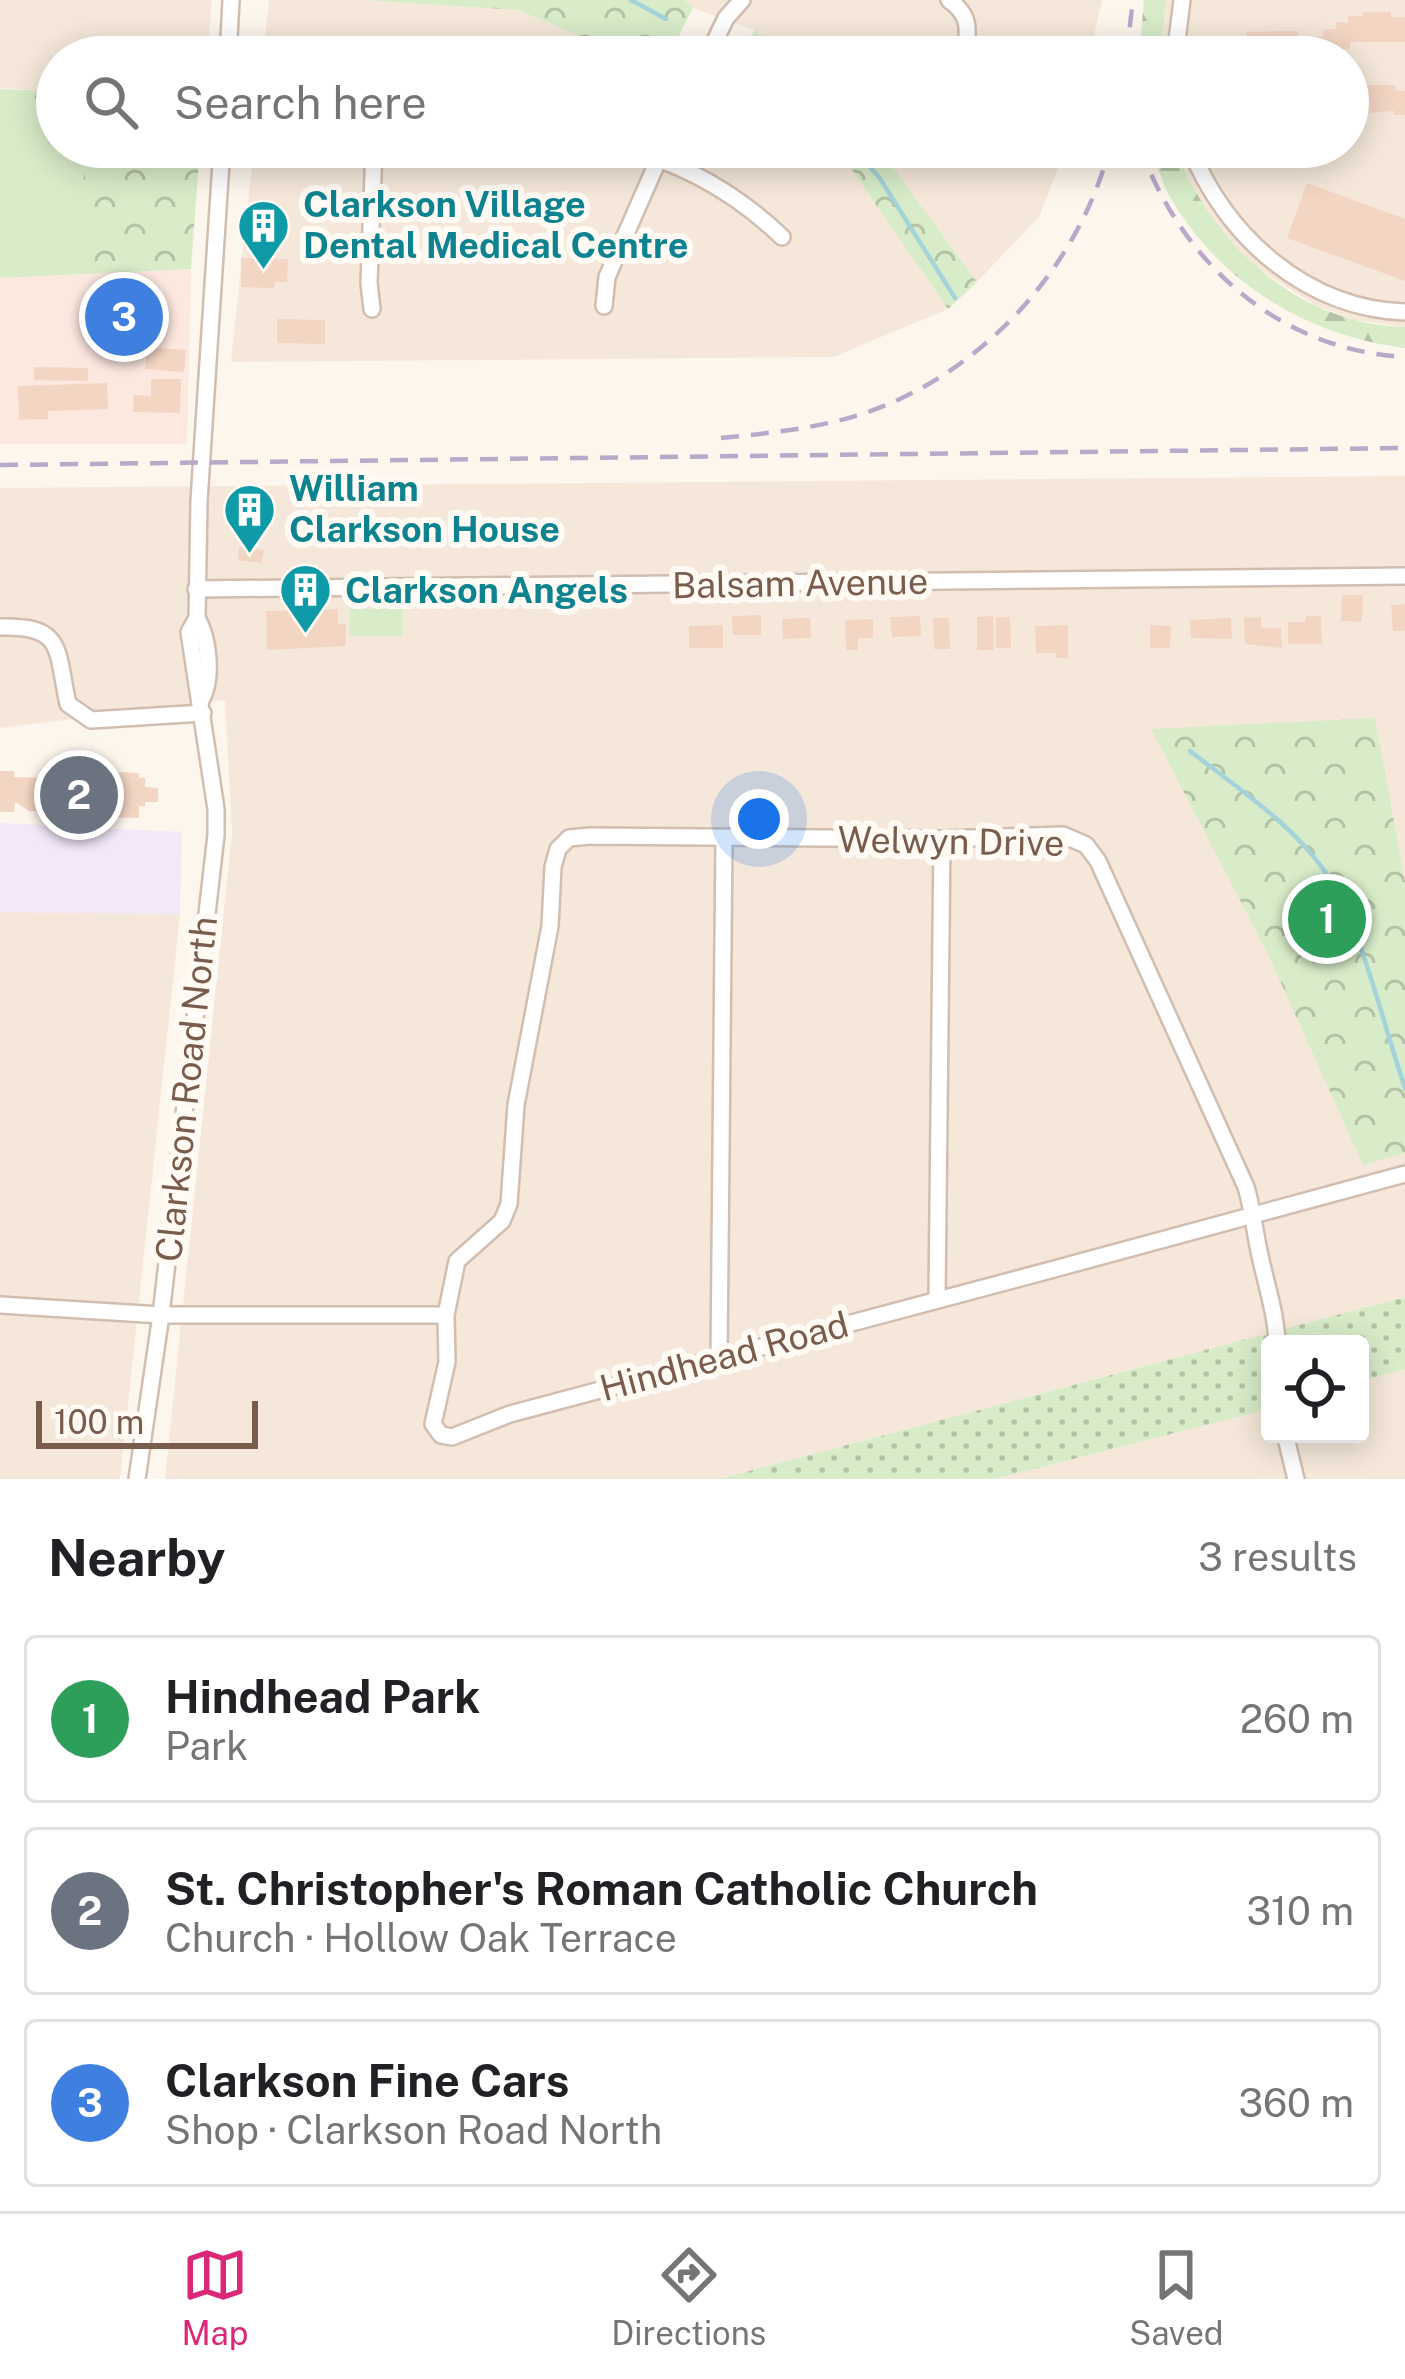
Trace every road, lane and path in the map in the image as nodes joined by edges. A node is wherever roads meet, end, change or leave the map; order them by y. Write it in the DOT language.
graph roads {
  1 [pos="231,0"];
  2 [pos="742,0"];
  3 [pos="949,0"];
  4 [pos="1182,0"];
  5 [pos="229,36"];
  6 [pos="717,36"];
  7 [pos="967,36"];
  8 [pos="1178,36"];
  9 [pos="222,168"];
  10 [pos="373,168"];
  11 [pos="655,168"];
  12 [pos="688,168"];
  13 [pos="1201,168"];
  14 [pos="782,237"];
  15 [pos="604,306"];
  16 [pos="372,309"];
  17 [pos="1405,312"];
  18 [pos="1405,576"];
  19 [pos="196,589"];
  20 [pos="0,627"];
  21 [pos="202,706"];
  22 [pos="724,838"];
  23 [pos="942,839"];
  24 [pos="1405,1174"];
  25 [pos="1254,1216"];
  26 [pos="937,1298"];
  27 [pos="0,1305"];
  28 [pos="161,1315"];
  29 [pos="446,1315"];
  30 [pos="1276,1335"];
  31 [pos="719,1358"];
  32 [pos="1287,1443"];
  33 [pos="137,1479"];
  34 [pos="1296,1479"];
  1 -- 5 [label="street"];
  2 -- 6 [label="street"];
  3 -- 7 [label="street"];
  4 -- 8 [label="street"];
  9 -- 19 [label="street, Clarkson Road North"];
  10 -- 16 [label="street"];
  11 -- 15 [label="street"];
  12 -- 14 [label="street"];
  13 -- 17 [label="street"];
  18 -- 19 [label="street, Balsam Avenue"];
  19 -- 21 [label="street, Clarkson Road North"];
  20 -- 21 [label="street"];
  21 -- 28 [label="street, Clarkson Road North"];
  22 -- 23 [label="street, Welwyn Drive"];
  22 -- 29 [label="street, Welwyn Drive"];
  22 -- 31 [label="street"];
  23 -- 25 [label="street, Welwyn Drive"];
  23 -- 26 [label="street"];
  24 -- 25 [label="street, Hindhead Road"];
  25 -- 26 [label="street, Hindhead Road"];
  25 -- 30 [label="street, Welwyn Drive"];
  26 -- 31 [label="street, Hindhead Road"];
  27 -- 28 [label="street"];
  28 -- 29 [label="street"];
  28 -- 33 [label="street, Clarkson Road North"];
  29 -- 31 [label="street, Hindhead Road"];
  32 -- 34 [label="street"];
}
